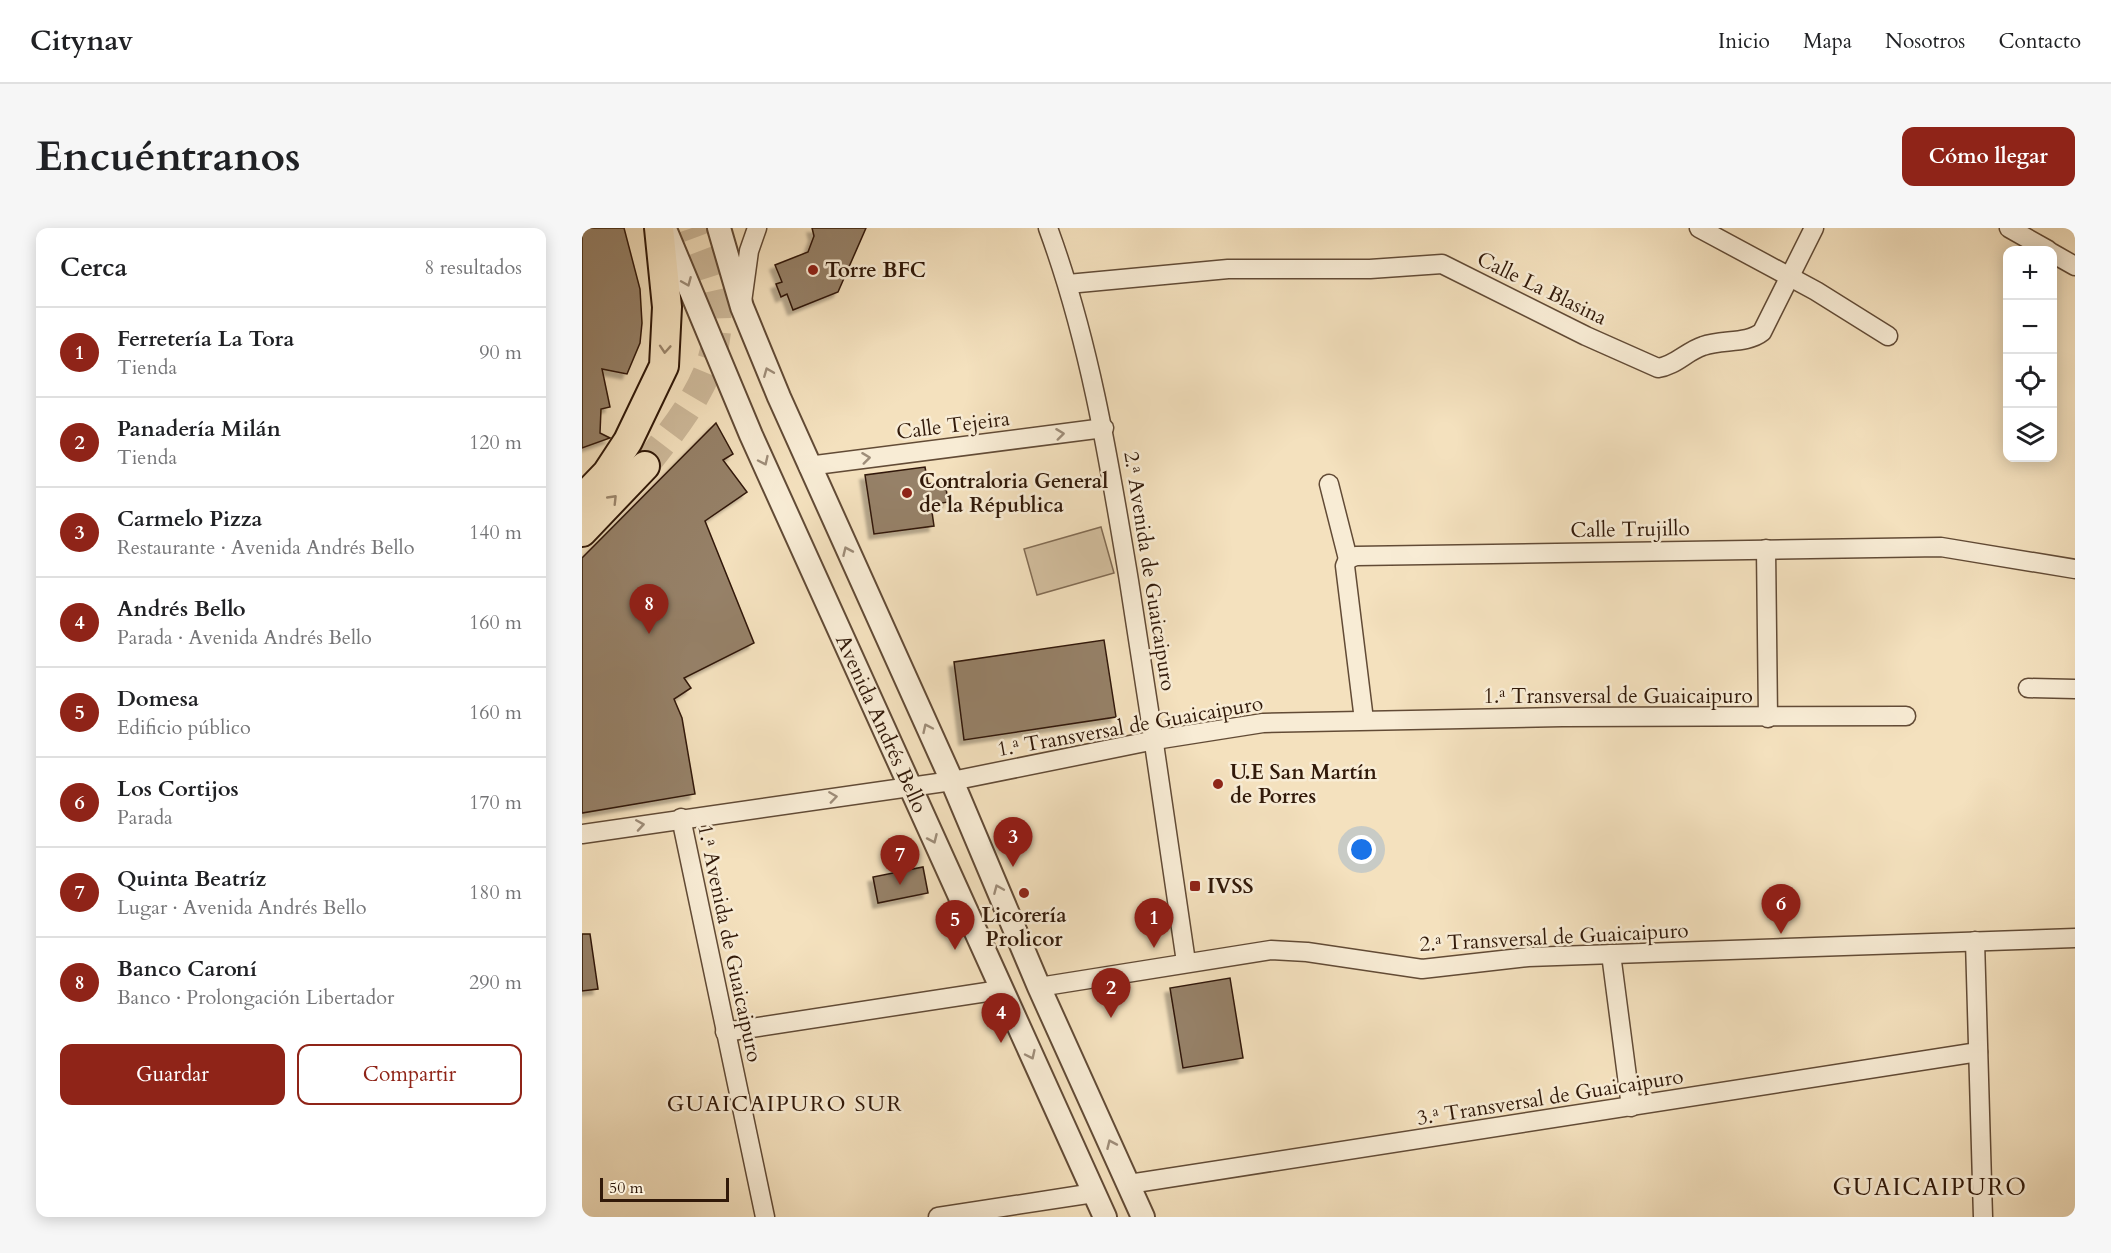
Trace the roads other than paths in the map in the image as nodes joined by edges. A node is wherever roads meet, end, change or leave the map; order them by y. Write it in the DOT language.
graph roads {
  1 [pos="658,228"];
  2 [pos="664,228"];
  3 [pos="719,228"];
  4 [pos="757,228"];
  5 [pos="1048,228"];
  6 [pos="1699,228"];
  7 [pos="1814,228"];
  8 [pos="2009,228"];
  9 [pos="2041,246"];
  10 [pos="2057,256"];
  11 [pos="2075,267"];
  12 [pos="1791,276"];
  13 [pos="1068,284"];
  14 [pos="742,307"];
  15 [pos="1888,336"];
  16 [pos="1104,428"];
  17 [pos="645,466"];
  18 [pos="808,466"];
  19 [pos="1329,484"];
  20 [pos="582,499"];
  21 [pos="582,532"];
  22 [pos="1766,549"];
  23 [pos="1348,559"];
  24 [pos="2075,569"];
  25 [pos="2028,688"];
  26 [pos="2075,689"];
  27 [pos="1906,716"];
  28 [pos="1768,718"];
  29 [pos="1364,720"];
  30 [pos="1155,741"];
  31 [pos="952,781"];
  32 [pos="910,786"];
  33 [pos="681,818"];
  34 [pos="582,834"];
  35 [pos="2075,938"];
  36 [pos="1975,941"];
  37 [pos="1611,954"];
  38 [pos="1186,962"];
  39 [pos="1039,987"];
  40 [pos="1000,990"];
  41 [pos="725,1032"];
  42 [pos="1978,1052"];
  43 [pos="1631,1107"];
  44 [pos="1129,1184"];
  45 [pos="1094,1193"];
  46 [pos="765,1217"];
  47 [pos="938,1217"];
  48 [pos="1105,1217"];
  49 [pos="1143,1217"];
  50 [pos="1983,1217"];
  1 -- 20 [label="main road, one-way"];
  2 -- 32 [label="street, Avenida Andrés Bello, one-way"];
  3 -- 14 [label="street, Avenida Andrés Bello"];
  4 -- 14 [label="street"];
  5 -- 13 [label="street, 2.ª Avenida de Guaicaipuro"];
  6 -- 12 [label="street"];
  7 -- 12 [label="street, Calle La Blasina"];
  8 -- 9 [label="street"];
  10 -- 11 [label="street"];
  12 -- 13 [label="street, Calle La Blasina"];
  12 -- 15 [label="street"];
  13 -- 16 [label="street, 2.ª Avenida de Guaicaipuro"];
  18 -- 14 [label="street, Avenida Andrés Bello, one-way"];
  18 -- 16 [label="street, Calle Tejeira, one-way"];
  16 -- 30 [label="street, 2.ª Avenida de Guaicaipuro"];
  21 -- 17 [label="main road, one-way"];
  31 -- 18 [label="street, Avenida Andrés Bello, one-way"];
  19 -- 23 [label="street"];
  22 -- 23 [label="street, Calle Trujillo"];
  22 -- 24 [label="street, Calle Trujillo"];
  22 -- 28 [label="street"];
  23 -- 29 [label="street"];
  25 -- 26 [label="street"];
  27 -- 28 [label="street, 1.ª Transversal de Guaicaipuro"];
  28 -- 29 [label="street, 1.ª Transversal de Guaicaipuro"];
  29 -- 30 [label="street, 1.ª Transversal de Guaicaipuro"];
  30 -- 31 [label="street, 1.ª Transversal de Guaicaipuro"];
  30 -- 38 [label="street, 2.ª Avenida de Guaicaipuro"];
  31 -- 32 [label="street, 1.ª Transversal de Guaicaipuro"];
  39 -- 31 [label="street, Avenida Andrés Bello, one-way"];
  33 -- 32 [label="street, 1.ª Transversal de Guaicaipuro, one-way"];
  32 -- 40 [label="street, Avenida Andrés Bello, one-way"];
  34 -- 33 [label="street, 1.ª Transversal de Guaicaipuro, one-way"];
  33 -- 41 [label="street, 1.ª Avenida de Guaicaipuro"];
  35 -- 36 [label="street, 2.ª Transversal de Guaicaipuro"];
  36 -- 37 [label="street, 2.ª Transversal de Guaicaipuro"];
  36 -- 42 [label="street"];
  37 -- 38 [label="street, 2.ª Transversal de Guaicaipuro"];
  37 -- 43 [label="street"];
  38 -- 39 [label="street, 2.ª Transversal de Guaicaipuro"];
  44 -- 39 [label="street, Avenida Andrés Bello, one-way"];
  40 -- 41 [label="street"];
  40 -- 45 [label="street, Avenida Andrés Bello, one-way"];
  41 -- 46 [label="street, 1.ª Avenida de Guaicaipuro"];
  42 -- 43 [label="street, 3.ª Transversal de Guaicaipuro"];
  42 -- 50 [label="street"];
  43 -- 44 [label="street, 3.ª Transversal de Guaicaipuro"];
  44 -- 49 [label="street, Avenida Andrés Bello"];
  45 -- 47 [label="street"];
  45 -- 48 [label="street, Avenida Andrés Bello"];
}
